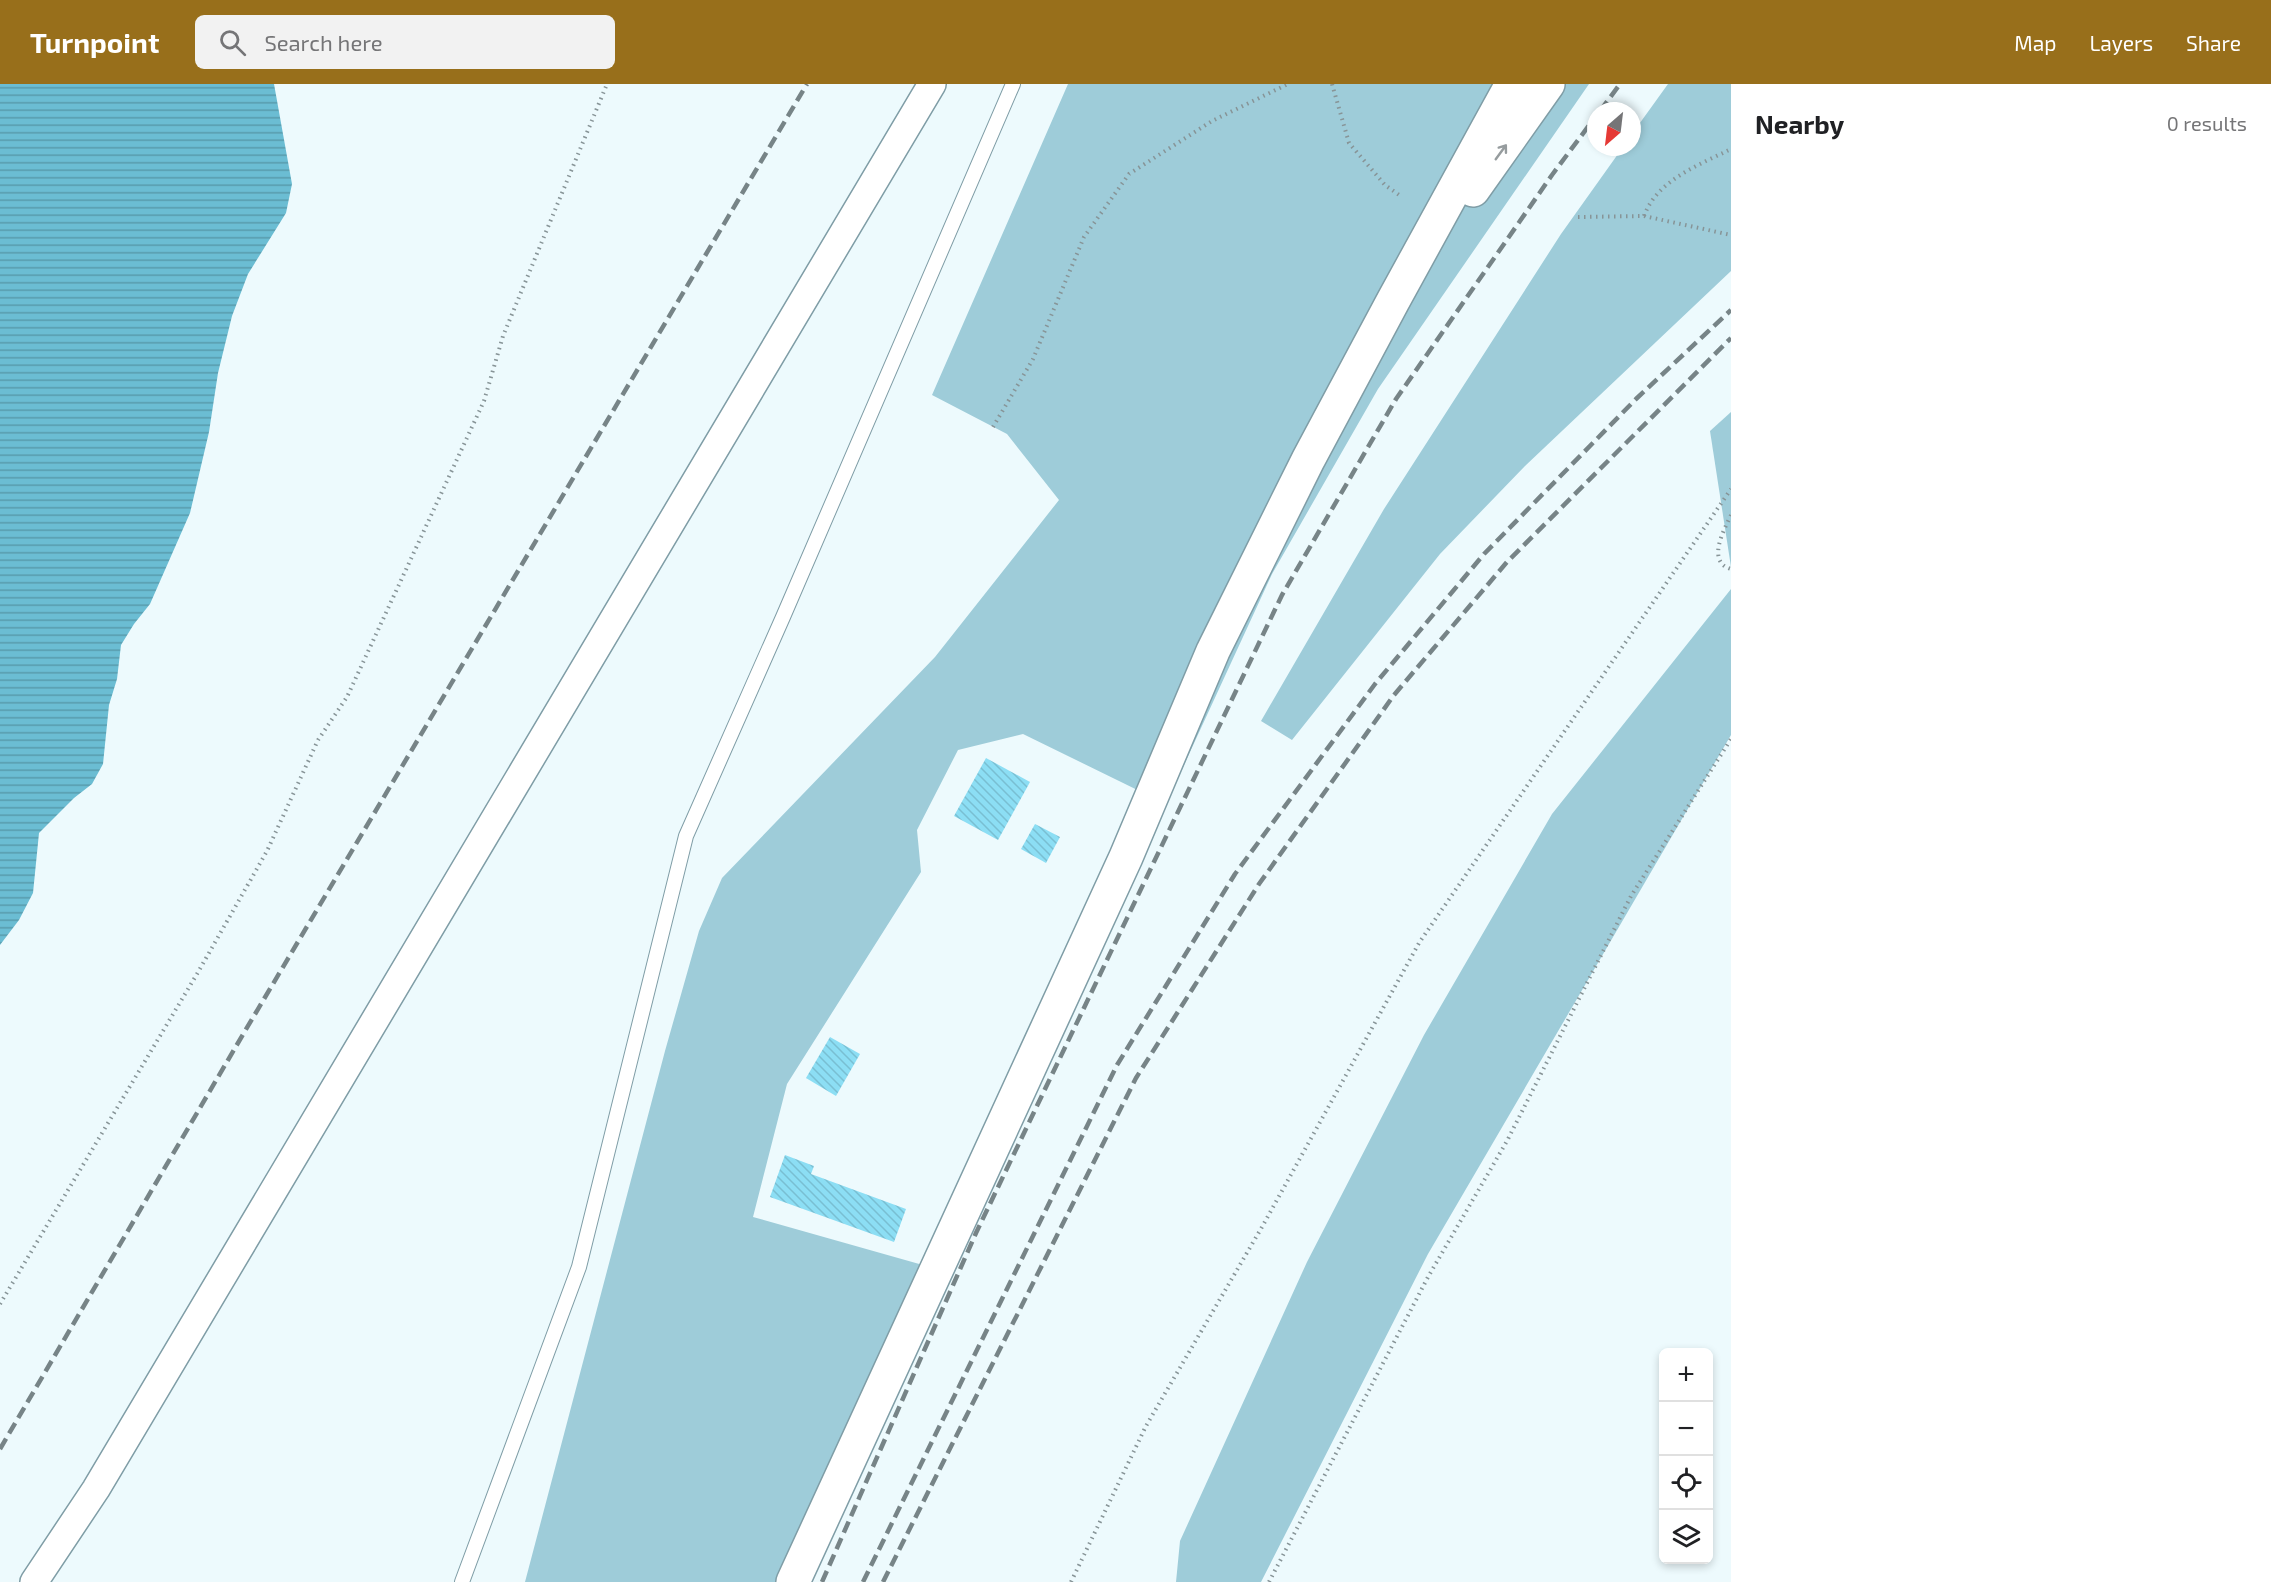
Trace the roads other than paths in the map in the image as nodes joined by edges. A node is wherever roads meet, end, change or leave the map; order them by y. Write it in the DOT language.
graph roads {
  1 [pos="932,84"];
  2 [pos="1013,84"];
  3 [pos="1512,84"];
  4 [pos="1548,84"];
  5 [pos="1393,301"];
  6 [pos="34,1582"];
  7 [pos="462,1582"];
  8 [pos="793,1582"];
  1 -- 6 [label="street"];
  2 -- 7 [label="lane"];
  3 -- 5 [label="street"];
  5 -- 4 [label="street, one-way"];
  5 -- 8 [label="street"];
}
